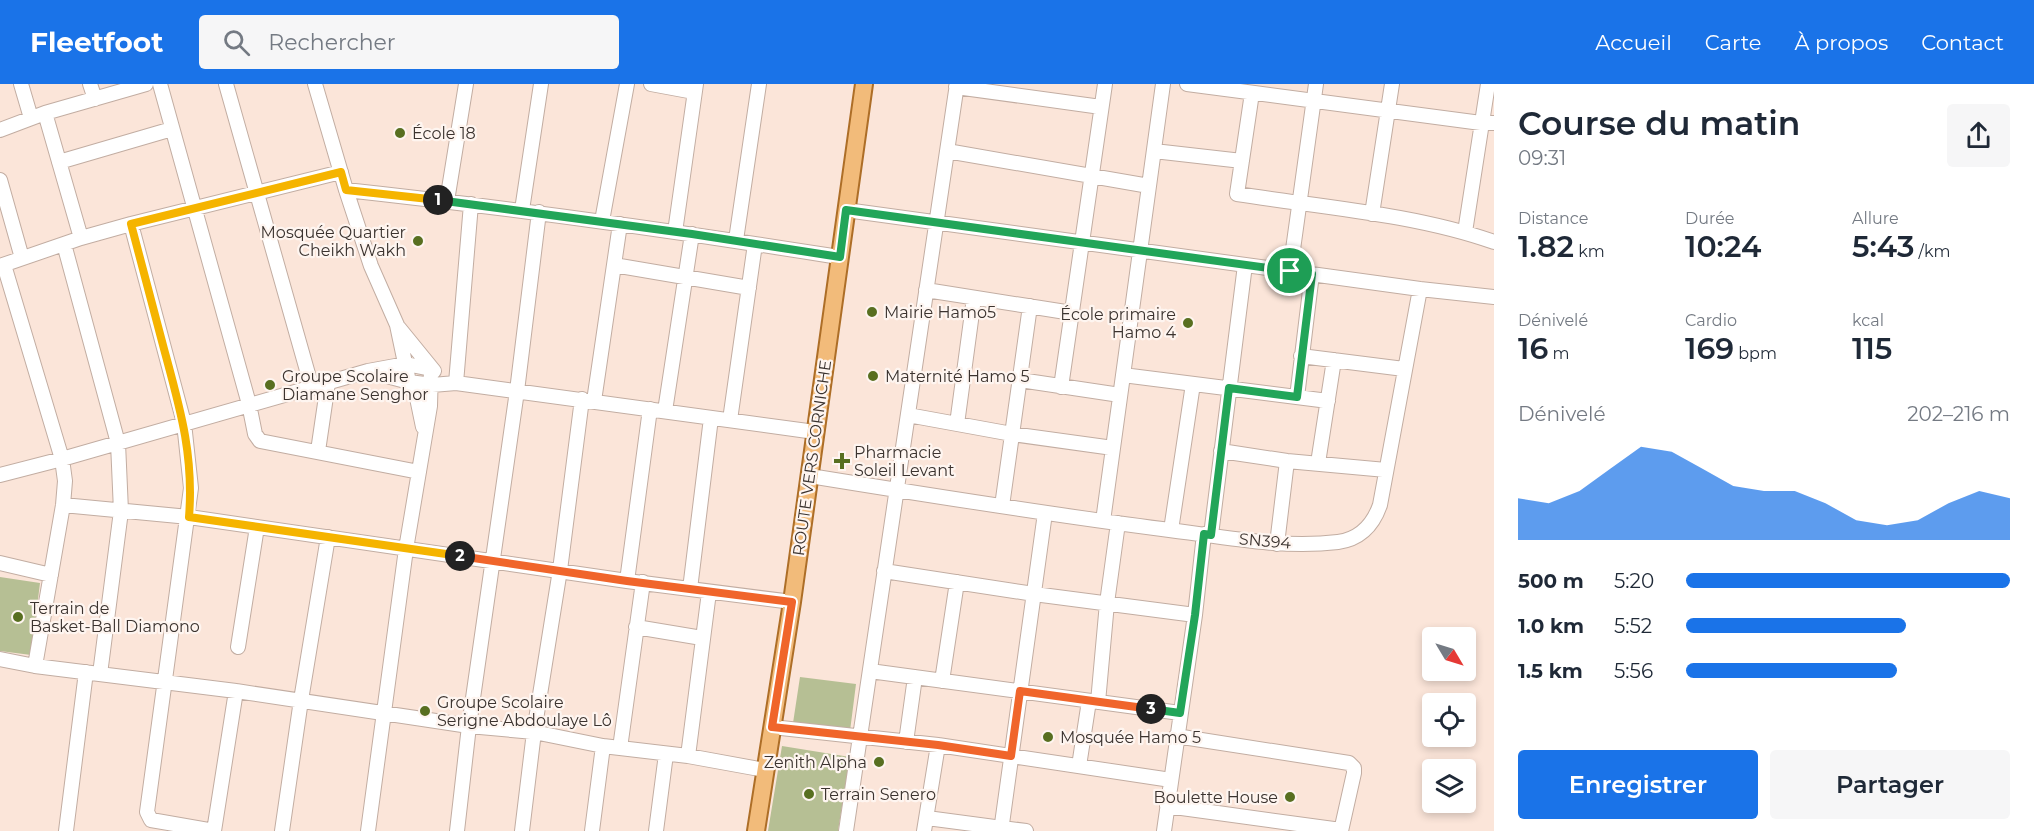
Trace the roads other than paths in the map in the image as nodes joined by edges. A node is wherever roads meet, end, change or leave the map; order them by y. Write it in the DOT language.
graph roads {
  1 [pos="21,84"];
  2 [pos="90,84"];
  3 [pos="146,84"];
  4 [pos="160,84"];
  5 [pos="226,84"];
  6 [pos="315,84"];
  7 [pos="466,84"];
  8 [pos="541,84"];
  9 [pos="627,84"];
  10 [pos="651,84"];
  11 [pos="759,84"];
  12 [pos="864,84"];
  13 [pos="1105,84"];
  14 [pos="1163,84"];
  15 [pos="1187,84"];
  16 [pos="1316,84"];
  17 [pos="1392,84"];
  18 [pos="1488,84"];
  19 [pos="956,86"];
  20 [pos="695,88"];
  21 [pos="1032,91"];
  22 [pos="1252,93"];
  23 [pos="95,99"];
  24 [pos="1313,101"];
  25 [pos="1101,107"];
  26 [pos="1388,111"];
  27 [pos="38,116"];
  28 [pos="1487,123"];
  29 [pos="172,129"];
  30 [pos="0,130"];
  31 [pos="947,151"];
  32 [pos="1154,151"];
  33 [pos="1242,161"];
  34 [pos="59,162"];
  35 [pos="341,172"];
  36 [pos="1091,176"];
  37 [pos="0,180"];
  38 [pos="1149,186"];
  39 [pos="346,190"];
  40 [pos="257,192"];
  41 [pos="447,201"];
  42 [pos="471,204"];
  43 [pos="1299,204"];
  44 [pos="195,208"];
  45 [pos="522,210"];
  46 [pos="846,210"];
  47 [pos="539,212"];
  48 [pos="1372,214"];
  49 [pos="602,221"];
  50 [pos="936,222"];
  51 [pos="131,224"];
  52 [pos="620,224"];
  53 [pos="675,232"];
  54 [pos="1465,232"];
  55 [pos="692,234"];
  56 [pos="81,238"];
  57 [pos="736,240"];
  58 [pos="1082,242"];
  59 [pos="1494,242"];
  60 [pos="63,243"];
  61 [pos="755,244"];
  62 [pos="1140,250"];
  63 [pos="840,257"];
  64 [pos="22,258"];
  65 [pos="2,265"];
  66 [pos="614,265"];
  67 [pos="1245,265"];
  68 [pos="1290,271"];
  69 [pos="1312,274"];
  70 [pos="686,276"];
  71 [pos="749,288"];
  72 [pos="1420,289"];
  73 [pos="926,290"];
  74 [pos="1494,297"];
  75 [pos="974,298"];
  76 [pos="1030,306"];
  77 [pos="1072,313"];
  78 [pos="397,325"];
  79 [pos="1301,356"];
  80 [pos="1334,360"];
  81 [pos="406,364"];
  82 [pos="431,369"];
  83 [pos="1404,369"];
  84 [pos="368,371"];
  85 [pos="1123,375"];
  86 [pos="1020,380"];
  87 [pos="409,382"];
  88 [pos="328,383"];
  89 [pos="453,383"];
  90 [pos="1193,384"];
  91 [pos="432,386"];
  92 [pos="1061,387"];
  93 [pos="312,388"];
  94 [pos="1229,388"];
  95 [pos="517,391"];
  96 [pos="1120,395"];
  97 [pos="1297,397"];
  98 [pos="588,400"];
  99 [pos="1328,401"];
  100 [pos="249,404"];
  101 [pos="650,409"];
  102 [pos="665,411"];
  103 [pos="908,415"];
  104 [pos="711,418"];
  105 [pos="729,420"];
  106 [pos="184,423"];
  107 [pos="957,424"];
  108 [pos="814,432"];
  109 [pos="424,434"];
  110 [pos="1012,434"];
  111 [pos="118,443"];
  112 [pos="1113,448"];
  113 [pos="318,451"];
  114 [pos="1221,451"];
  115 [pos="62,459"];
  116 [pos="1287,461"];
  117 [pos="1318,463"];
  118 [pos="1386,470"];
  119 [pos="419,472"];
  120 [pos="0,475"];
  121 [pos="810,476"];
  122 [pos="896,490"];
  123 [pos="63,505"];
  124 [pos="1002,506"];
  125 [pos="121,511"];
  126 [pos="1045,513"];
  127 [pos="189,517"];
  128 [pos="1103,521"];
  129 [pos="1118,523"];
  130 [pos="257,527"];
  131 [pos="1171,530"];
  132 [pos="1208,535"];
  133 [pos="328,537"];
  134 [pos="1277,544"];
  135 [pos="406,549"];
  136 [pos="493,561"];
  137 [pos="0,563"];
  138 [pos="560,570"];
  139 [pos="884,572"];
  140 [pos="51,575"];
  141 [pos="627,581"];
  142 [pos="643,582"];
  143 [pos="957,582"];
  144 [pos="690,589"];
  145 [pos="709,592"];
  146 [pos="1034,594"];
  147 [pos="792,602"];
  148 [pos="1107,603"];
  149 [pos="1195,615"];
  150 [pos="636,627"];
  151 [pos="702,638"];
  152 [pos="238,647"];
  153 [pos="0,659"];
  154 [pos="34,666"];
  155 [pos="870,670"];
  156 [pos="86,672"];
  157 [pos="100,674"];
  158 [pos="915,677"];
  159 [pos="942,681"];
  160 [pos="166,682"];
  161 [pos="236,691"];
  162 [pos="1020,691"];
  163 [pos="301,700"];
  164 [pos="1094,701"];
  165 [pos="382,713"];
  166 [pos="1180,713"];
  167 [pos="469,726"];
  168 [pos="772,727"];
  169 [pos="534,732"];
  170 [pos="860,736"];
  171 [pos="1176,736"];
  172 [pos="906,742"];
  173 [pos="938,745"];
  174 [pos="603,746"];
  175 [pos="620,748"];
  176 [pos="666,754"];
  177 [pos="688,756"];
  178 [pos="1011,756"];
  179 [pos="1079,766"];
  180 [pos="765,770"];
  181 [pos="1171,780"];
  182 [pos="1167,807"];
  183 [pos="1240,824"];
  184 [pos="926,825"];
  185 [pos="1002,830"];
  186 [pos="1341,830"];
  187 [pos="66,831"];
  188 [pos="282,831"];
  189 [pos="368,831"];
  190 [pos="457,831"];
  191 [pos="522,831"];
  192 [pos="592,831"];
  193 [pos="656,831"];
  194 [pos="756,831"];
  195 [pos="846,831"];
  196 [pos="1026,831"];
  197 [pos="1164,831"];
  1 -- 27 [label="street"];
  2 -- 23 [label="street"];
  3 -- 23 [label="street"];
  4 -- 29 [label="street"];
  5 -- 40 [label="street"];
  6 -- 35 [label="street"];
  7 -- 41 [label="street"];
  8 -- 45 [label="street"];
  9 -- 49 [label="street"];
  10 -- 20 [label="street"];
  11 -- 57 [label="street"];
  12 -- 46 [label="main road, ROUTE VERS CORNICHE"];
  13 -- 25 [label="street"];
  14 -- 32 [label="street"];
  15 -- 22 [label="street"];
  16 -- 24 [label="street"];
  17 -- 26 [label="street"];
  18 -- 28 [label="street"];
  19 -- 21 [label="street"];
  19 -- 31 [label="street"];
  20 -- 53 [label="street"];
  21 -- 25 [label="street"];
  22 -- 24 [label="street"];
  22 -- 33 [label="street"];
  23 -- 27 [label="street"];
  24 -- 26 [label="street"];
  24 -- 43 [label="street"];
  25 -- 36 [label="street"];
  26 -- 28 [label="street"];
  26 -- 48 [label="street"];
  27 -- 30 [label="street"];
  27 -- 34 [label="street"];
  28 -- 54 [label="street"];
  29 -- 34 [label="street"];
  29 -- 44 [label="street"];
  31 -- 36 [label="street"];
  31 -- 50 [label="street"];
  32 -- 33 [label="street"];
  32 -- 38 [label="street"];
  33 -- 43 [label="street"];
  34 -- 56 [label="street"];
  35 -- 39 [label="street"];
  35 -- 40 [label="street"];
  36 -- 38 [label="street"];
  36 -- 58 [label="street"];
  37 -- 64 [label="street"];
  38 -- 62 [label="street"];
  39 -- 41 [label="street"];
  39 -- 78 [label="street"];
  40 -- 44 [label="street"];
  40 -- 93 [label="street"];
  41 -- 42 [label="street"];
  42 -- 45 [label="street"];
  42 -- 89 [label="street"];
  43 -- 48 [label="street"];
  43 -- 68 [label="street"];
  44 -- 51 [label="street"];
  44 -- 100 [label="street"];
  45 -- 47 [label="street"];
  46 -- 50 [label="street"];
  46 -- 63 [label="main road, ROUTE VERS CORNICHE"];
  47 -- 49 [label="street"];
  47 -- 95 [label="street"];
  48 -- 54 [label="street"];
  49 -- 52 [label="street"];
  50 -- 58 [label="street"];
  50 -- 73 [label="street"];
  51 -- 56 [label="street"];
  51 -- 106 [label="street"];
  52 -- 53 [label="street"];
  52 -- 66 [label="street"];
  53 -- 55 [label="street"];
  54 -- 59 [label="street"];
  55 -- 57 [label="street"];
  55 -- 70 [label="street"];
  56 -- 60 [label="street"];
  57 -- 61 [label="street"];
  58 -- 62 [label="street"];
  58 -- 77 [label="street"];
  60 -- 64 [label="street"];
  60 -- 111 [label="street"];
  61 -- 63 [label="street"];
  61 -- 71 [label="street"];
  62 -- 67 [label="street"];
  62 -- 85 [label="street"];
  63 -- 108 [label="main road, ROUTE VERS CORNICHE"];
  64 -- 65 [label="street"];
  65 -- 115 [label="street"];
  66 -- 70 [label="street"];
  66 -- 98 [label="street"];
  67 -- 68 [label="street"];
  67 -- 94 [label="street"];
  68 -- 69 [label="street"];
  69 -- 72 [label="street"];
  69 -- 79 [label="street"];
  70 -- 71 [label="street"];
  70 -- 102 [label="street"];
  71 -- 105 [label="street"];
  72 -- 74 [label="street"];
  72 -- 83 [label="street, SN394"];
  73 -- 75 [label="street"];
  73 -- 103 [label="street"];
  75 -- 76 [label="street"];
  75 -- 107 [label="street"];
  76 -- 77 [label="street"];
  76 -- 86 [label="street"];
  77 -- 92 [label="street"];
  78 -- 81 [label="street"];
  78 -- 82 [label="street"];
  79 -- 80 [label="street"];
  79 -- 97 [label="street"];
  80 -- 83 [label="street"];
  80 -- 99 [label="street"];
  81 -- 82 [label="street"];
  81 -- 84 [label="street"];
  81 -- 87 [label="street"];
  82 -- 89 [label="street"];
  82 -- 91 [label="street"];
  83 -- 118 [label="street, SN394"];
  84 -- 87 [label="street"];
  84 -- 88 [label="street"];
  85 -- 90 [label="street"];
  85 -- 96 [label="street"];
  86 -- 92 [label="street"];
  86 -- 110 [label="street"];
  87 -- 91 [label="street"];
  87 -- 109 [label="street"];
  88 -- 93 [label="street"];
  88 -- 113 [label="street"];
  89 -- 91 [label="street"];
  89 -- 95 [label="street"];
  90 -- 94 [label="street"];
  90 -- 131 [label="street"];
  91 -- 109 [label="street"];
  92 -- 96 [label="street"];
  93 -- 100 [label="street"];
  94 -- 97 [label="street"];
  94 -- 114 [label="street"];
  95 -- 98 [label="street"];
  95 -- 136 [label="street"];
  96 -- 112 [label="street"];
  97 -- 99 [label="street"];
  98 -- 101 [label="street"];
  98 -- 138 [label="street"];
  99 -- 117 [label="street"];
  100 -- 106 [label="street"];
  100 -- 113 [label="street"];
  101 -- 102 [label="street"];
  101 -- 141 [label="street"];
  102 -- 104 [label="street"];
  103 -- 107 [label="street"];
  103 -- 122 [label="street"];
  104 -- 105 [label="street"];
  104 -- 144 [label="street"];
  105 -- 108 [label="street"];
  106 -- 111 [label="street"];
  106 -- 127 [label="street"];
  107 -- 110 [label="street"];
  108 -- 121 [label="main road, ROUTE VERS CORNICHE"];
  109 -- 119 [label="street"];
  110 -- 112 [label="street"];
  110 -- 124 [label="street"];
  111 -- 115 [label="street"];
  111 -- 125 [label="street"];
  112 -- 128 [label="street"];
  113 -- 119 [label="street"];
  114 -- 116 [label="street"];
  114 -- 132 [label="street"];
  115 -- 120 [label="street"];
  115 -- 123 [label="street"];
  116 -- 117 [label="street"];
  116 -- 134 [label="street"];
  117 -- 118 [label="street"];
  118 -- 134 [label="street, SN394"];
  119 -- 135 [label="street"];
  121 -- 122 [label="street, SN394"];
  121 -- 147 [label="main road, ROUTE VERS CORNICHE"];
  122 -- 124 [label="street, SN394"];
  122 -- 139 [label="street"];
  123 -- 125 [label="street"];
  123 -- 140 [label="street"];
  124 -- 126 [label="street, SN394"];
  125 -- 127 [label="street"];
  125 -- 157 [label="street"];
  126 -- 128 [label="street, SN394"];
  126 -- 146 [label="street"];
  127 -- 130 [label="street"];
  127 -- 160 [label="street"];
  128 -- 129 [label="street, SN394"];
  129 -- 131 [label="street, SN394"];
  129 -- 148 [label="street"];
  130 -- 133 [label="street"];
  130 -- 152 [label="street"];
  131 -- 132 [label="street, SN394"];
  132 -- 134 [label="street, SN394"];
  132 -- 149 [label="street"];
  133 -- 135 [label="street"];
  133 -- 163 [label="street"];
  135 -- 136 [label="street"];
  135 -- 165 [label="street"];
  136 -- 138 [label="street"];
  136 -- 167 [label="street"];
  137 -- 140 [label="street"];
  138 -- 141 [label="street"];
  138 -- 169 [label="street"];
  139 -- 143 [label="street"];
  139 -- 155 [label="street"];
  140 -- 154 [label="street"];
  141 -- 142 [label="street"];
  142 -- 144 [label="street"];
  142 -- 150 [label="street"];
  143 -- 146 [label="street"];
  143 -- 159 [label="street"];
  144 -- 145 [label="street"];
  145 -- 147 [label="street"];
  145 -- 151 [label="street"];
  146 -- 148 [label="street"];
  146 -- 162 [label="street"];
  147 -- 168 [label="main road, ROUTE VERS CORNICHE"];
  148 -- 149 [label="street"];
  148 -- 164 [label="street"];
  149 -- 166 [label="street"];
  150 -- 151 [label="street"];
  150 -- 175 [label="street"];
  151 -- 177 [label="street"];
  153 -- 154 [label="street"];
  154 -- 156 [label="street"];
  155 -- 158 [label="street"];
  155 -- 170 [label="street"];
  156 -- 157 [label="street"];
  156 -- 187 [label="street"];
  157 -- 160 [label="street"];
  158 -- 159 [label="street"];
  158 -- 172 [label="street"];
  159 -- 162 [label="street"];
  160 -- 161 [label="street"];
  160 -- 161 [label="street"];
  161 -- 163 [label="street"];
  162 -- 164 [label="street"];
  162 -- 178 [label="street"];
  163 -- 165 [label="street"];
  163 -- 188 [label="street"];
  164 -- 166 [label="street"];
  164 -- 179 [label="street"];
  165 -- 167 [label="street"];
  165 -- 189 [label="street"];
  166 -- 171 [label="street"];
  167 -- 169 [label="street"];
  167 -- 190 [label="street"];
  168 -- 170 [label="street"];
  168 -- 180 [label="main road, ROUTE VERS CORNICHE"];
  169 -- 174 [label="street"];
  169 -- 191 [label="street"];
  170 -- 172 [label="street"];
  170 -- 195 [label="street"];
  171 -- 181 [label="street"];
  171 -- 186 [label="street"];
  172 -- 173 [label="street"];
  173 -- 178 [label="street"];
  173 -- 184 [label="street"];
  174 -- 175 [label="street"];
  174 -- 192 [label="street"];
  175 -- 176 [label="street"];
  176 -- 177 [label="street"];
  176 -- 193 [label="street"];
  177 -- 180 [label="street"];
  178 -- 179 [label="street"];
  178 -- 185 [label="street"];
  179 -- 181 [label="street"];
  180 -- 194 [label="main road, ROUTE VERS CORNICHE"];
  181 -- 182 [label="street"];
  182 -- 183 [label="street"];
  182 -- 197 [label="street"];
  183 -- 186 [label="street"];
  184 -- 185 [label="street"];
  185 -- 196 [label="street"];
}
